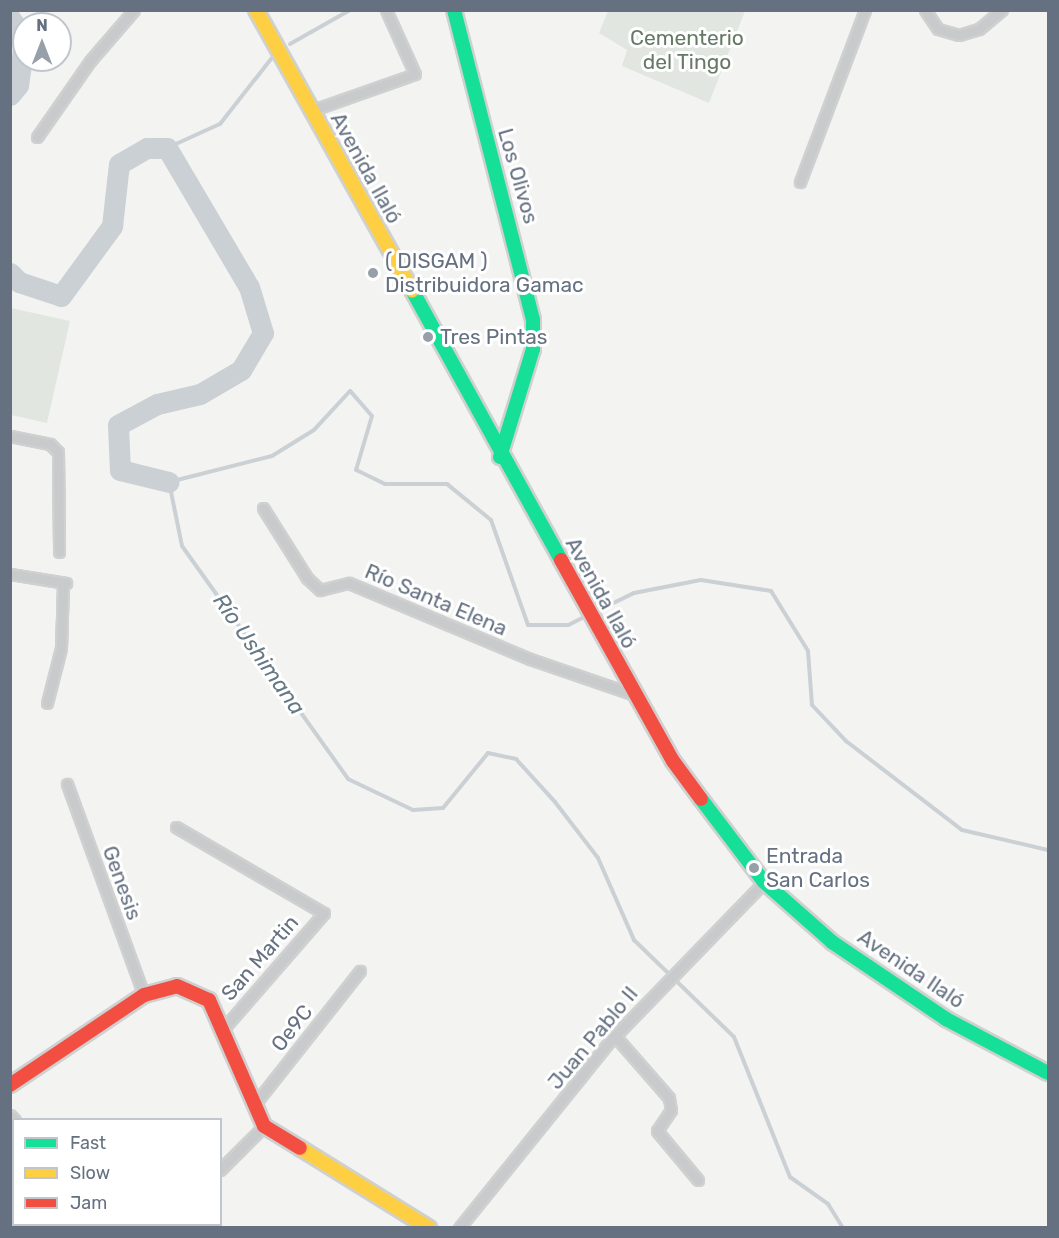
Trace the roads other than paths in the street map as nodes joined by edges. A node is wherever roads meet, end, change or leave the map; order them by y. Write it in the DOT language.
graph roads {
  1 [pos="134,10"];
  2 [pos="256,10"];
  3 [pos="386,10"];
  4 [pos="865,10"];
  5 [pos="926,10"];
  6 [pos="1002,10"];
  7 [pos="459,14"];
  8 [pos="310,111"];
  9 [pos="37,137"];
  10 [pos="800,182"];
  11 [pos="10,436"];
  12 [pos="500,457"];
  13 [pos="263,508"];
  14 [pos="59,552"];
  15 [pos="10,574"];
  16 [pos="635,696"];
  17 [pos="47,703"];
  18 [pos="67,784"];
  19 [pos="176,827"];
  20 [pos="764,882"];
  21 [pos="360,971"];
  22 [pos="144,994"];
  23 [pos="224,1028"];
  24 [pos="615,1036"];
  25 [pos="1048,1073"];
  26 [pos="10,1085"];
  27 [pos="252,1107"];
  28 [pos="264,1126"];
  29 [pos="222,1168"];
  30 [pos="698,1180"];
  31 [pos="429,1227"];
  32 [pos="459,1227"];
  1 -- 9 [label="street"];
  2 -- 8 [label="main road, Avenida Ilaló"];
  3 -- 8 [label="street"];
  4 -- 10 [label="street"];
  5 -- 6 [label="street"];
  7 -- 12 [label="main road, Los Olivos"];
  8 -- 12 [label="main road, Avenida Ilaló"];
  11 -- 14 [label="street"];
  12 -- 16 [label="main road, Avenida Ilaló"];
  13 -- 16 [label="street, Río Santa Elena"];
  15 -- 17 [label="street"];
  16 -- 20 [label="main road, Avenida Ilaló"];
  18 -- 22 [label="street, Genesis"];
  19 -- 23 [label="street, San Martin"];
  20 -- 24 [label="street, Juan Pablo II"];
  20 -- 25 [label="main road, Avenida Ilaló"];
  21 -- 27 [label="street, Oe9C"];
  22 -- 23 [label="main road"];
  22 -- 26 [label="main road"];
  23 -- 27 [label="main road"];
  24 -- 30 [label="street"];
  24 -- 32 [label="street, Juan Pablo II"];
  27 -- 28 [label="main road"];
  28 -- 29 [label="street"];
  28 -- 31 [label="main road"];
}
